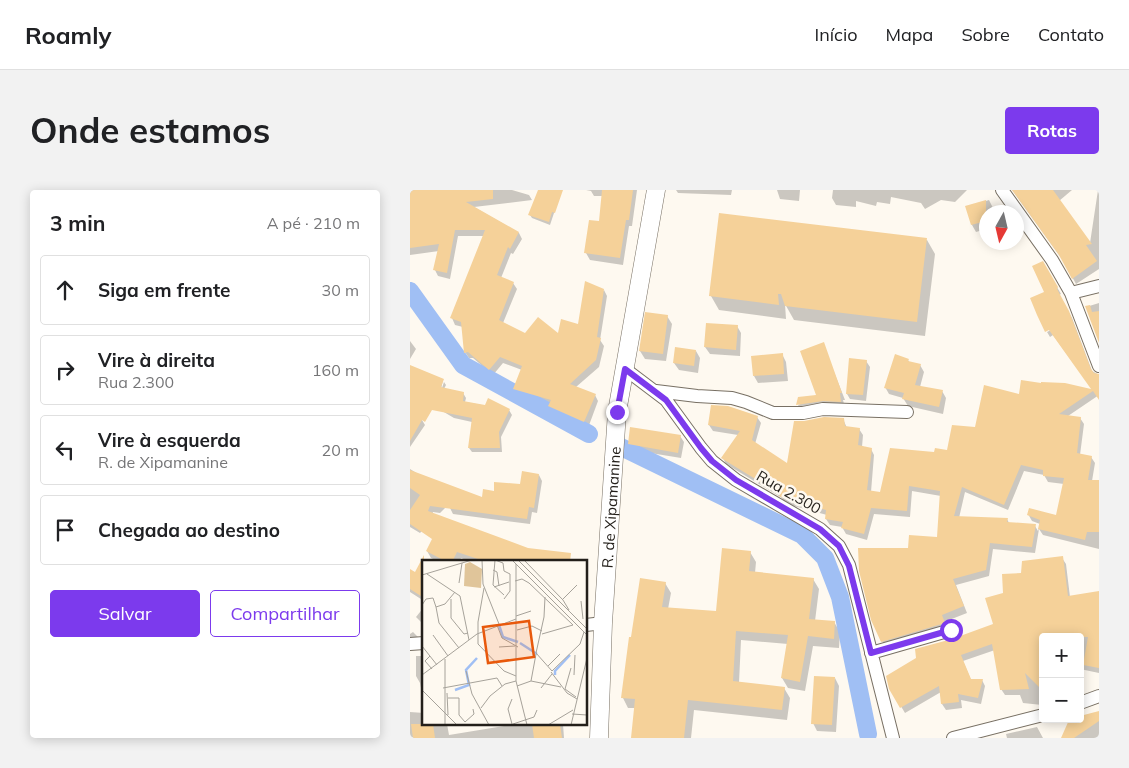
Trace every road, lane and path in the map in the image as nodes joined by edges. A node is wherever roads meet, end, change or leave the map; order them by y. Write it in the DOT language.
graph roads {
  1 [pos="656,190"];
  2 [pos="1002,190"];
  3 [pos="1099,286"];
  4 [pos="1071,293"];
  5 [pos="1099,366"];
  6 [pos="625,369"];
  7 [pos="654,391"];
  8 [pos="907,412"];
  9 [pos="594,624"];
  10 [pos="951,630"];
  11 [pos="871,653"];
  12 [pos="1099,696"];
  13 [pos="1084,702"];
  14 [pos="1039,716"];
  15 [pos="599,738"];
  16 [pos="893,738"];
  17 [pos="953,738"];
  1 -- 6 [label="street, R. de Xipamanine"];
  2 -- 4 [label="street"];
  3 -- 4 [label="street"];
  4 -- 5 [label="street"];
  6 -- 7 [label="street, Rua 2.300"];
  6 -- 9 [label="street, R. de Xipamanine"];
  7 -- 8 [label="street"];
  7 -- 11 [label="street, Rua 2.300"];
  9 -- 15 [label="street, R. de Xipamanine"];
  10 -- 11 [label="street"];
  11 -- 16 [label="street, Rua 2.300"];
  12 -- 13 [label="street"];
  14 -- 17 [label="street"];
}
